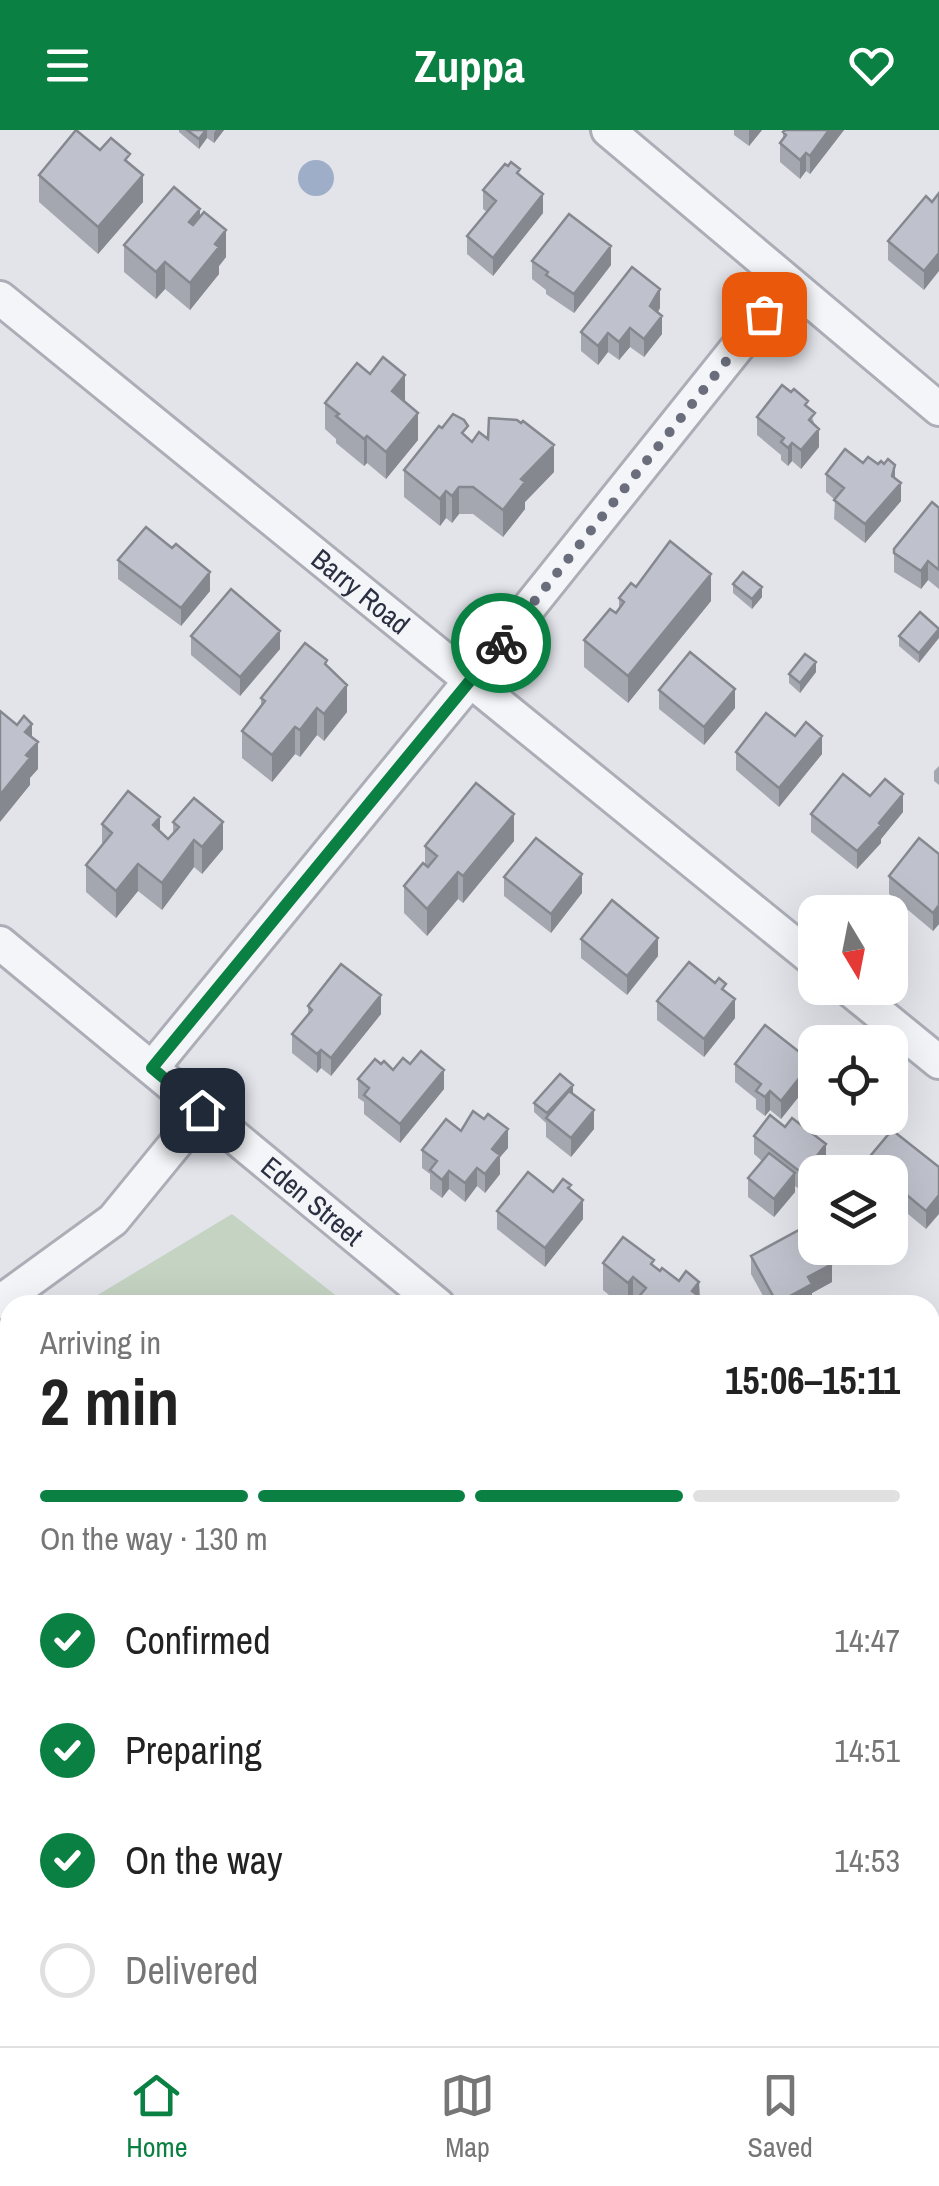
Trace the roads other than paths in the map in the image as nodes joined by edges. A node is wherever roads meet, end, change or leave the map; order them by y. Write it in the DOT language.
graph roads {
  1 [pos="608,130"];
  2 [pos="788,284"];
  3 [pos="0,298"];
  4 [pos="939,409"];
  5 [pos="470,681"];
  6 [pos="0,944"];
  7 [pos="798,947"];
  8 [pos="869,1005"];
  9 [pos="939,1062"];
  10 [pos="152,1068"];
  11 [pos="202,1110"];
  12 [pos="10,1295"];
  13 [pos="426,1295"];
  1 -- 2 [label="street"];
  2 -- 4 [label="street"];
  2 -- 5 [label="street"];
  3 -- 5 [label="street, Barry Road"];
  5 -- 7 [label="street, Barry Road"];
  5 -- 10 [label="street"];
  6 -- 10 [label="street, Eden Street"];
  8 -- 9 [label="street"];
  10 -- 11 [label="street, Eden Street"];
  11 -- 12 [label="street"];
  11 -- 13 [label="street, Eden Street"];
}
